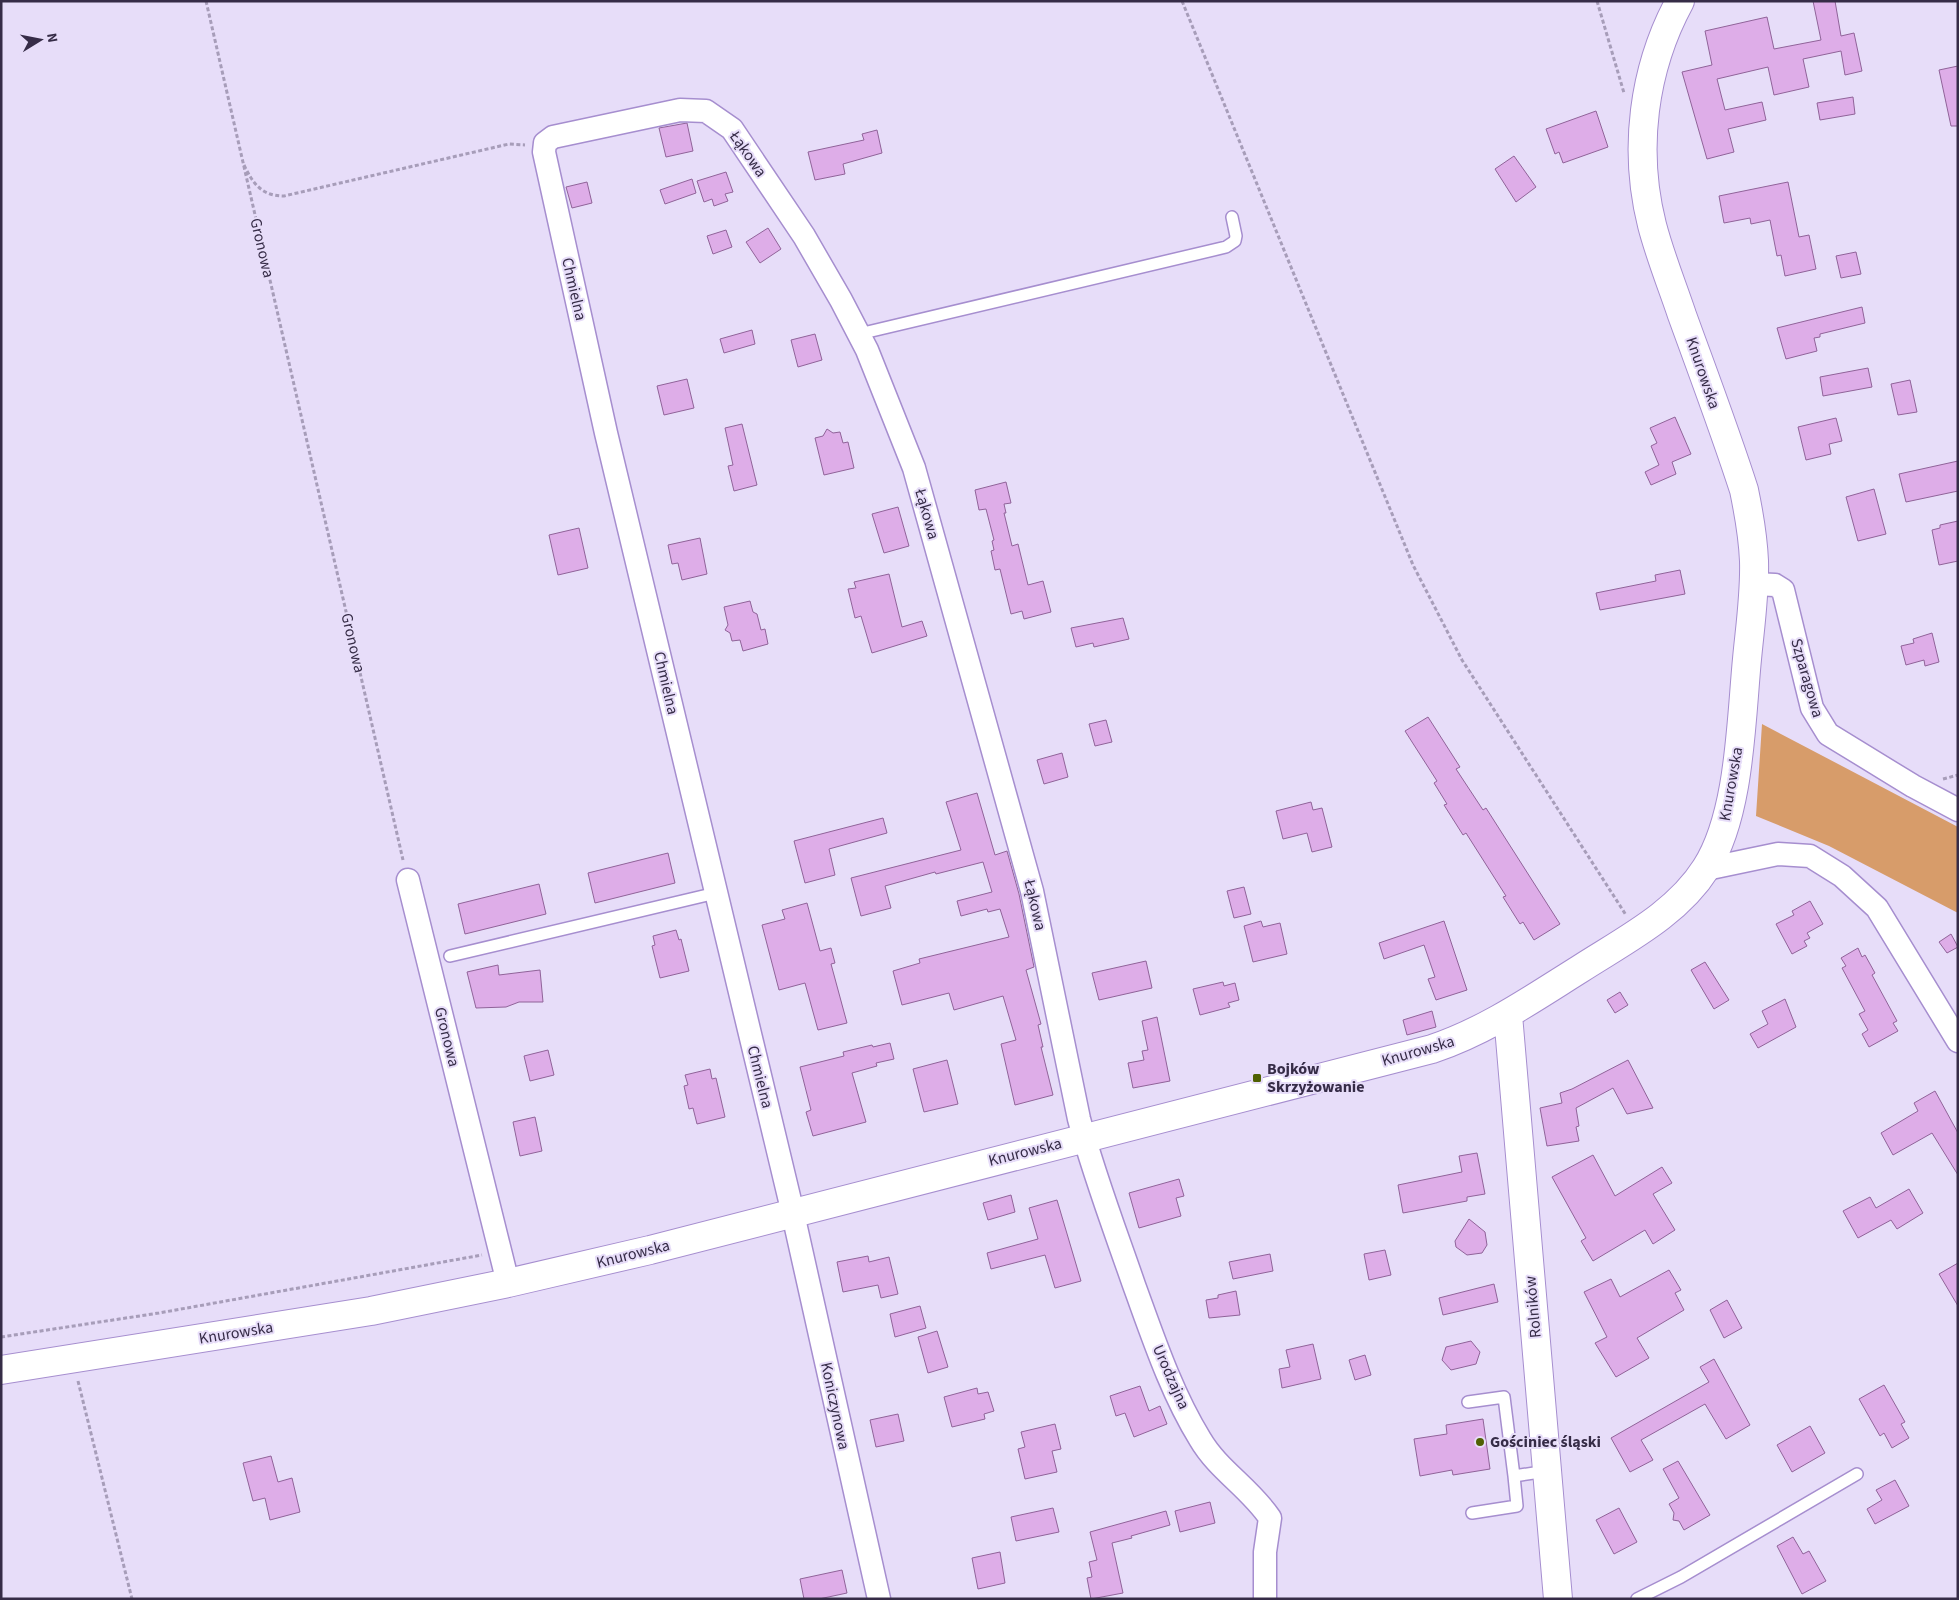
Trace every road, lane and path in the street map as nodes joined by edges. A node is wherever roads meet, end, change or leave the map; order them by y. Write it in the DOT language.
graph roads {
  1 [pos="206,1"];
  2 [pos="1182,1"];
  3 [pos="1597,1"];
  4 [pos="1680,1"];
  5 [pos="1627,101"];
  6 [pos="543,150"];
  7 [pos="241,158"];
  8 [pos="1232,217"];
  9 [pos="859,334"];
  10 [pos="1754,584"];
  11 [pos="1958,810"];
  12 [pos="1706,869"];
  13 [pos="408,880"];
  14 [pos="716,893"];
  15 [pos="1637,933"];
  16 [pos="450,956"];
  17 [pos="1508,1015"];
  18 [pos="1958,1041"];
  19 [pos="1084,1137"];
  20 [pos="792,1213"];
  21 [pos="484,1255"];
  22 [pos="508,1283"];
  23 [pos="1,1337"];
  24 [pos="73,1358"];
  25 [pos="1,1370"];
  26 [pos="1468,1402"];
  27 [pos="1547,1471"];
  28 [pos="1857,1474"];
  29 [pos="1514,1476"];
  30 [pos="1472,1513"];
  31 [pos="132,1599"];
  32 [pos="879,1599"];
  33 [pos="1265,1599"];
  34 [pos="1558,1599"];
  35 [pos="1637,1599"];
  1 -- 7 [label="path, Gronowa"];
  2 -- 15 [label="path"];
  3 -- 5 [label="path"];
  4 -- 10 [label="street, Knurowska"];
  6 -- 7 [label="path"];
  6 -- 9 [label="street, Łąkowa"];
  6 -- 14 [label="street, Chmielna"];
  7 -- 13 [label="path, Gronowa"];
  8 -- 9 [label="lane"];
  9 -- 19 [label="street, Łąkowa"];
  10 -- 11 [label="street, Szparagowa"];
  10 -- 12 [label="street, Knurowska"];
  12 -- 15 [label="street, Knurowska"];
  12 -- 18 [label="street"];
  13 -- 22 [label="street, Gronowa"];
  14 -- 16 [label="lane"];
  14 -- 20 [label="street, Chmielna"];
  15 -- 17 [label="street, Knurowska"];
  17 -- 19 [label="street, Knurowska"];
  17 -- 27 [label="street, Rolników"];
  19 -- 20 [label="street, Knurowska"];
  19 -- 33 [label="street, Urodzajna"];
  20 -- 22 [label="street, Knurowska"];
  20 -- 32 [label="street, Koniczynowa"];
  21 -- 23 [label="path"];
  22 -- 24 [label="street, Knurowska"];
  24 -- 25 [label="street, Knurowska"];
  24 -- 31 [label="path"];
  26 -- 29 [label="lane"];
  27 -- 29 [label="lane"];
  27 -- 34 [label="street, Rolników"];
  28 -- 35 [label="lane"];
  29 -- 30 [label="lane"];
}
